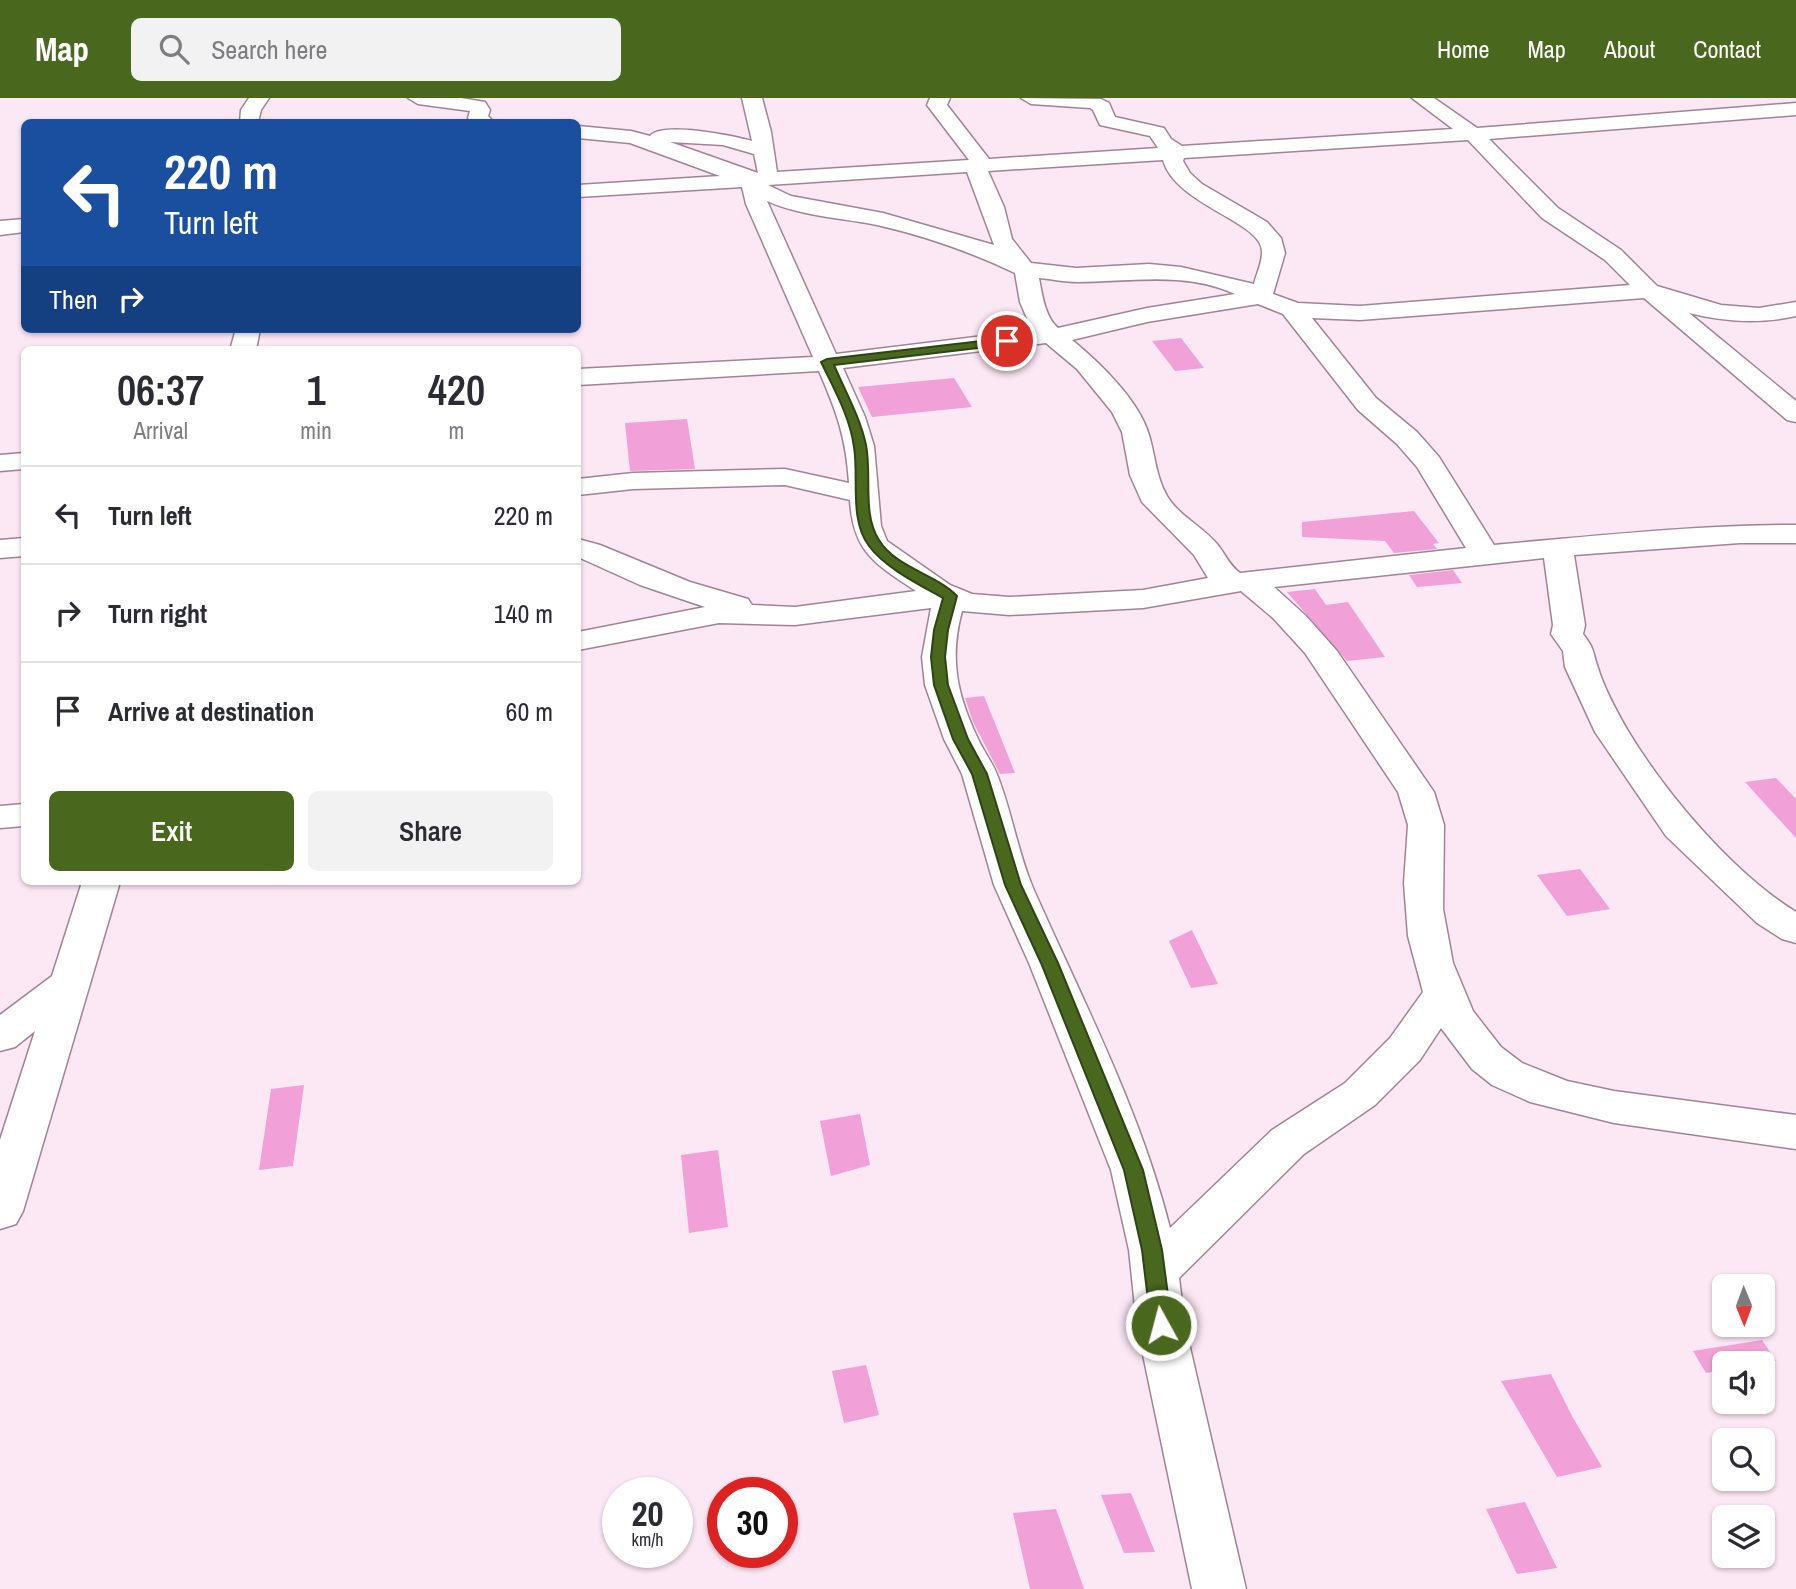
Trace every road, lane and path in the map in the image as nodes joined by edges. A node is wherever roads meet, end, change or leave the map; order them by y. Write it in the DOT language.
graph roads {
  1 [pos="259,98"];
  2 [pos="418,98"];
  3 [pos="752,98"];
  4 [pos="1031,98"];
  5 [pos="1422,98"];
  6 [pos="937,100"];
  7 [pos="1796,109"];
  8 [pos="250,119"];
  9 [pos="480,119"];
  10 [pos="581,132"];
  11 [pos="1473,134"];
  12 [pos="631,137"];
  13 [pos="764,150"];
  14 [pos="1177,152"];
  15 [pos="980,166"];
  16 [pos="757,182"];
  17 [pos="581,191"];
  18 [pos="21,226"];
  19 [pos="0,228"];
  20 [pos="1023,268"];
  21 [pos="1649,291"];
  22 [pos="1259,297"];
  23 [pos="1292,309"];
  24 [pos="1796,309"];
  25 [pos="1052,336"];
  26 [pos="827,362"];
  27 [pos="581,377"];
  28 [pos="1796,414"];
  29 [pos="21,461"];
  30 [pos="0,463"];
  31 [pos="581,487"];
  32 [pos="862,494"];
  33 [pos="1796,534"];
  34 [pos="21,547"];
  35 [pos="0,549"];
  36 [pos="581,549"];
  37 [pos="1558,549"];
  38 [pos="1485,555"];
  39 [pos="1241,582"];
  40 [pos="950,596"];
  41 [pos="771,615"];
  42 [pos="581,640"];
  43 [pos="21,816"];
  44 [pos="0,817"];
  45 [pos="100,885"];
  46 [pos="1796,930"];
  47 [pos="69,984"];
  48 [pos="1443,994"];
  49 [pos="0,1036"];
  50 [pos="1796,1132"];
  51 [pos="0,1211"];
  52 [pos="1154,1272"];
  53 [pos="1219,1589"];
  1 -- 8 [label="street"];
  2 -- 9 [label="street"];
  3 -- 13 [label="street"];
  4 -- 14 [label="street"];
  5 -- 11 [label="street"];
  6 -- 15 [label="street"];
  7 -- 11 [label="street"];
  10 -- 12 [label="street"];
  11 -- 14 [label="street"];
  11 -- 21 [label="street"];
  12 -- 13 [label="street"];
  12 -- 16 [label="street"];
  13 -- 16 [label="street"];
  14 -- 15 [label="street"];
  14 -- 22 [label="street"];
  15 -- 16 [label="street"];
  15 -- 20 [label="street"];
  16 -- 17 [label="street"];
  16 -- 20 [label="street"];
  16 -- 26 [label="street"];
  18 -- 19 [label="street"];
  20 -- 22 [label="street"];
  20 -- 25 [label="street"];
  21 -- 23 [label="street"];
  21 -- 24 [label="street"];
  21 -- 28 [label="street"];
  22 -- 23 [label="street"];
  22 -- 25 [label="street"];
  23 -- 38 [label="street"];
  25 -- 26 [label="street"];
  25 -- 39 [label="street"];
  26 -- 27 [label="street"];
  26 -- 32 [label="street"];
  29 -- 30 [label="street"];
  31 -- 32 [label="street"];
  32 -- 40 [label="street"];
  33 -- 37 [label="street"];
  34 -- 35 [label="street"];
  36 -- 41 [label="street"];
  37 -- 38 [label="street"];
  37 -- 46 [label="street"];
  38 -- 39 [label="street"];
  39 -- 40 [label="street"];
  39 -- 48 [label="street"];
  40 -- 41 [label="street"];
  40 -- 52 [label="street"];
  41 -- 42 [label="street"];
  43 -- 44 [label="street"];
  45 -- 47 [label="street"];
  47 -- 49 [label="street"];
  47 -- 51 [label="street"];
  48 -- 50 [label="street"];
  48 -- 52 [label="street"];
  52 -- 53 [label="street"];
}
